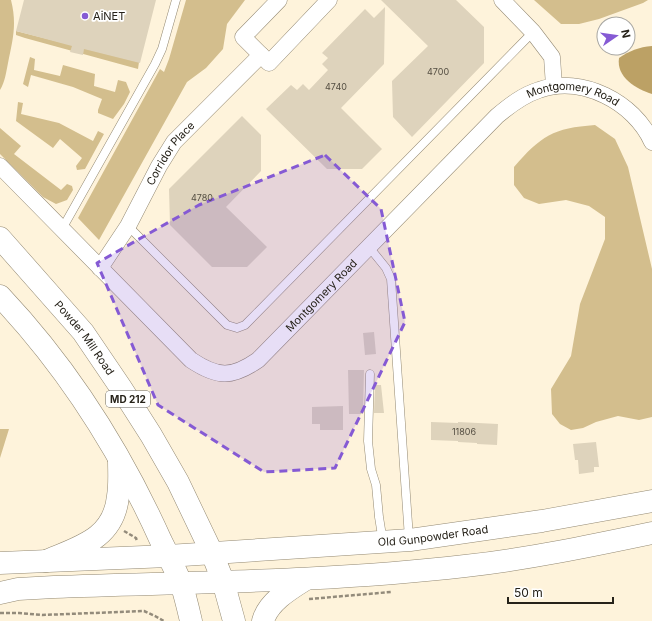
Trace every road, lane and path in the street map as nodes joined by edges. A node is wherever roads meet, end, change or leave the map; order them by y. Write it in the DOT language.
graph roads {
  1 [pos="176,0"];
  2 [pos="279,0"];
  3 [pos="329,0"];
  4 [pos="502,0"];
  5 [pos="533,32"];
  6 [pos="261,55"];
  7 [pos="554,86"];
  8 [pos="652,142"];
  9 [pos="0,166"];
  10 [pos="128,226"];
  11 [pos="62,229"];
  12 [pos="0,238"];
  13 [pos="369,247"];
  14 [pos="100,268"];
  15 [pos="0,296"];
  16 [pos="370,374"];
  17 [pos="119,458"];
  18 [pos="652,501"];
  19 [pos="118,529"];
  20 [pos="652,533"];
  21 [pos="410,540"];
  22 [pos="383,542"];
  23 [pos="137,543"];
  24 [pos="212,553"];
  25 [pos="168,556"];
  26 [pos="46,561"];
  27 [pos="0,563"];
  28 [pos="306,579"];
  29 [pos="223,582"];
  30 [pos="181,583"];
  31 [pos="0,593"];
  32 [pos="0,613"];
  33 [pos="164,621"];
  34 [pos="191,621"];
  35 [pos="234,621"];
  36 [pos="263,621"];
  1 -- 11 [label="lane"];
  2 -- 6 [label="street"];
  3 -- 6 [label="street"];
  4 -- 5 [label="street"];
  5 -- 7 [label="street"];
  5 -- 10 [label="lane"];
  6 -- 10 [label="street, Corridor Place"];
  7 -- 8 [label="street, Montgomery Road"];
  7 -- 13 [label="street, Montgomery Road"];
  9 -- 11 [label="street, Montgomery Road"];
  10 -- 14 [label="street, Corridor Place"];
  11 -- 14 [label="street, Montgomery Road"];
  12 -- 24 [label="main road, Powder Mill Road / MD 212"];
  13 -- 14 [label="street, Montgomery Road"];
  13 -- 21 [label="lane"];
  15 -- 17 [label="main road, MD 212"];
  16 -- 22 [label="lane"];
  17 -- 25 [label="main road, MD 212"];
  17 -- 26 [label="main road"];
  18 -- 21 [label="main road, Old Gunpowder Road"];
  19 -- 23 [label="path"];
  20 -- 28 [label="main road"];
  21 -- 22 [label="main road, Old Gunpowder Road"];
  22 -- 24 [label="main road, Old Gunpowder Road"];
  24 -- 25 [label="main road"];
  24 -- 29 [label="main road, Powder Mill Road / MD 212"];
  25 -- 26 [label="main road"];
  25 -- 30 [label="main road, MD 212"];
  26 -- 27 [label="main road"];
  28 -- 29 [label="main road"];
  28 -- 36 [label="main road"];
  29 -- 30 [label="main road"];
  29 -- 35 [label="main road, MD 212"];
  30 -- 31 [label="main road"];
  30 -- 34 [label="main road, MD 212"];
  32 -- 33 [label="path"];
}
